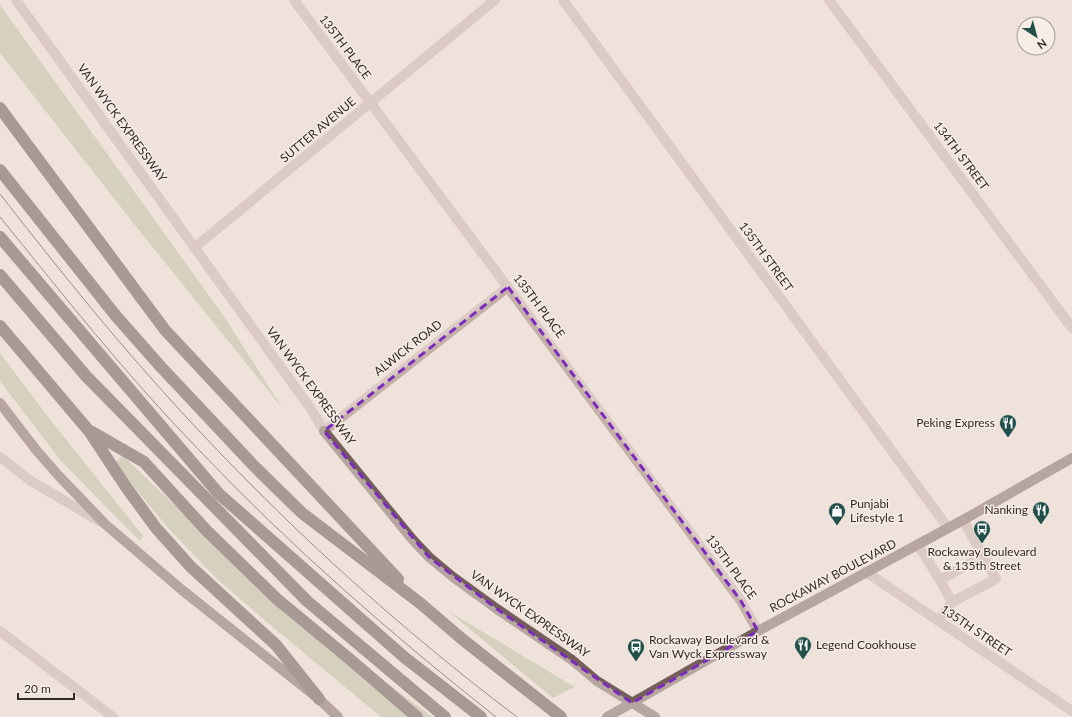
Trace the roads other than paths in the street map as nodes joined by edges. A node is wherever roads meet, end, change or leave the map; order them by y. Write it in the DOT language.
graph roads {
  1 [pos="16,0"];
  2 [pos="294,0"];
  3 [pos="495,0"];
  4 [pos="563,0"];
  5 [pos="828,0"];
  6 [pos="370,103"];
  7 [pos="0,108"];
  8 [pos="0,170"];
  9 [pos="0,236"];
  10 [pos="194,248"];
  11 [pos="0,275"];
  12 [pos="508,286"];
  13 [pos="1068,314"];
  14 [pos="0,326"];
  15 [pos="1072,328"];
  16 [pos="0,403"];
  17 [pos="89,431"];
  18 [pos="324,431"];
  19 [pos="0,457"];
  20 [pos="1072,458"];
  21 [pos="963,520"];
  22 [pos="105,524"];
  23 [pos="948,528"];
  24 [pos="918,545"];
  25 [pos="983,556"];
  26 [pos="866,572"];
  27 [pos="940,580"];
  28 [pos="952,602"];
  29 [pos="420,603"];
  30 [pos="938,621"];
  31 [pos="0,631"];
  32 [pos="758,631"];
  33 [pos="319,699"];
  34 [pos="632,703"];
  35 [pos="1072,711"];
  36 [pos="114,717"];
  37 [pos="338,717"];
  38 [pos="417,717"];
  39 [pos="445,717"];
  40 [pos="481,717"];
  41 [pos="561,717"];
  42 [pos="607,717"];
  43 [pos="655,717"];
  1 -- 10 [label="street, VAN WYCK EXPRESSWAY"];
  2 -- 6 [label="street, 135TH PLACE"];
  3 -- 6 [label="street, SUTTER AVENUE"];
  4 -- 23 [label="street, 135TH STREET"];
  5 -- 13 [label="street, 134TH STREET"];
  6 -- 10 [label="street, SUTTER AVENUE"];
  6 -- 12 [label="street, 135TH PLACE"];
  7 -- 29 [label="highway"];
  8 -- 29 [label="highway"];
  9 -- 40 [label="highway"];
  10 -- 18 [label="street, VAN WYCK EXPRESSWAY"];
  11 -- 39 [label="highway"];
  12 -- 18 [label="street, ALWICK ROAD"];
  12 -- 32 [label="street, 135TH PLACE"];
  13 -- 15 [label="street, 134TH STREET"];
  14 -- 17 [label="highway"];
  16 -- 22 [label="main road"];
  17 -- 33 [label="highway"];
  17 -- 38 [label="highway"];
  18 -- 34 [label="main road, VAN WYCK EXPRESSWAY"];
  19 -- 22 [label="street"];
  20 -- 21 [label="main road, ROCKAWAY BOULEVARD"];
  21 -- 23 [label="main road, ROCKAWAY BOULEVARD"];
  21 -- 25 [label="street"];
  22 -- 33 [label="main road"];
  23 -- 24 [label="main road, ROCKAWAY BOULEVARD"];
  24 -- 26 [label="main road, ROCKAWAY BOULEVARD"];
  24 -- 27 [label="street"];
  25 -- 27 [label="street"];
  25 -- 28 [label="street"];
  26 -- 30 [label="street, 135TH STREET"];
  26 -- 32 [label="main road, ROCKAWAY BOULEVARD"];
  27 -- 28 [label="street"];
  28 -- 30 [label="street"];
  29 -- 41 [label="highway"];
  30 -- 35 [label="street, 135TH STREET"];
  31 -- 36 [label="street"];
  32 -- 34 [label="main road, ROCKAWAY BOULEVARD"];
  33 -- 37 [label="main road"];
  34 -- 42 [label="main road, ROCKAWAY BOULEVARD"];
  34 -- 43 [label="main road, VAN WYCK EXPRESSWAY"];
}
